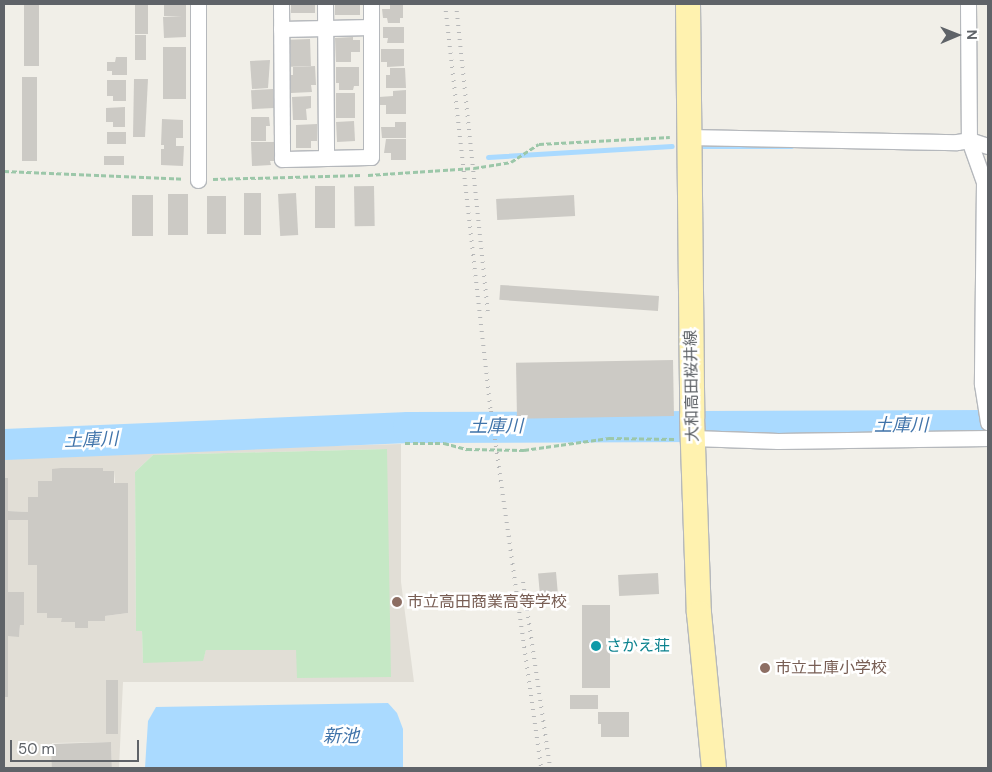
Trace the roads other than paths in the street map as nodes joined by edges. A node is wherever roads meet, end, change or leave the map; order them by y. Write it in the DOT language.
graph roads {
  1 [pos="198,4"];
  2 [pos="281,4"];
  3 [pos="325,4"];
  4 [pos="371,4"];
  5 [pos="688,4"];
  6 [pos="968,4"];
  7 [pos="371,27"];
  8 [pos="325,28"];
  9 [pos="281,29"];
  10 [pos="688,137"];
  11 [pos="968,140"];
  12 [pos="988,146"];
  13 [pos="326,158"];
  14 [pos="198,180"];
  15 [pos="988,423"];
  16 [pos="693,430"];
  17 [pos="988,438"];
  18 [pos="714,768"];
  1 -- 14 [label="street"];
  2 -- 9 [label="street"];
  3 -- 8 [label="street"];
  4 -- 7 [label="street"];
  5 -- 10 [label="main road, 大和高田桜井線"];
  6 -- 11 [label="street"];
  7 -- 8 [label="street"];
  7 -- 13 [label="street"];
  8 -- 9 [label="street"];
  8 -- 13 [label="street"];
  9 -- 13 [label="street"];
  10 -- 11 [label="street"];
  10 -- 16 [label="main road, 大和高田桜井線"];
  11 -- 12 [label="street"];
  11 -- 15 [label="street"];
  16 -- 17 [label="street"];
  16 -- 18 [label="main road, 大和高田桜井線"];
}
